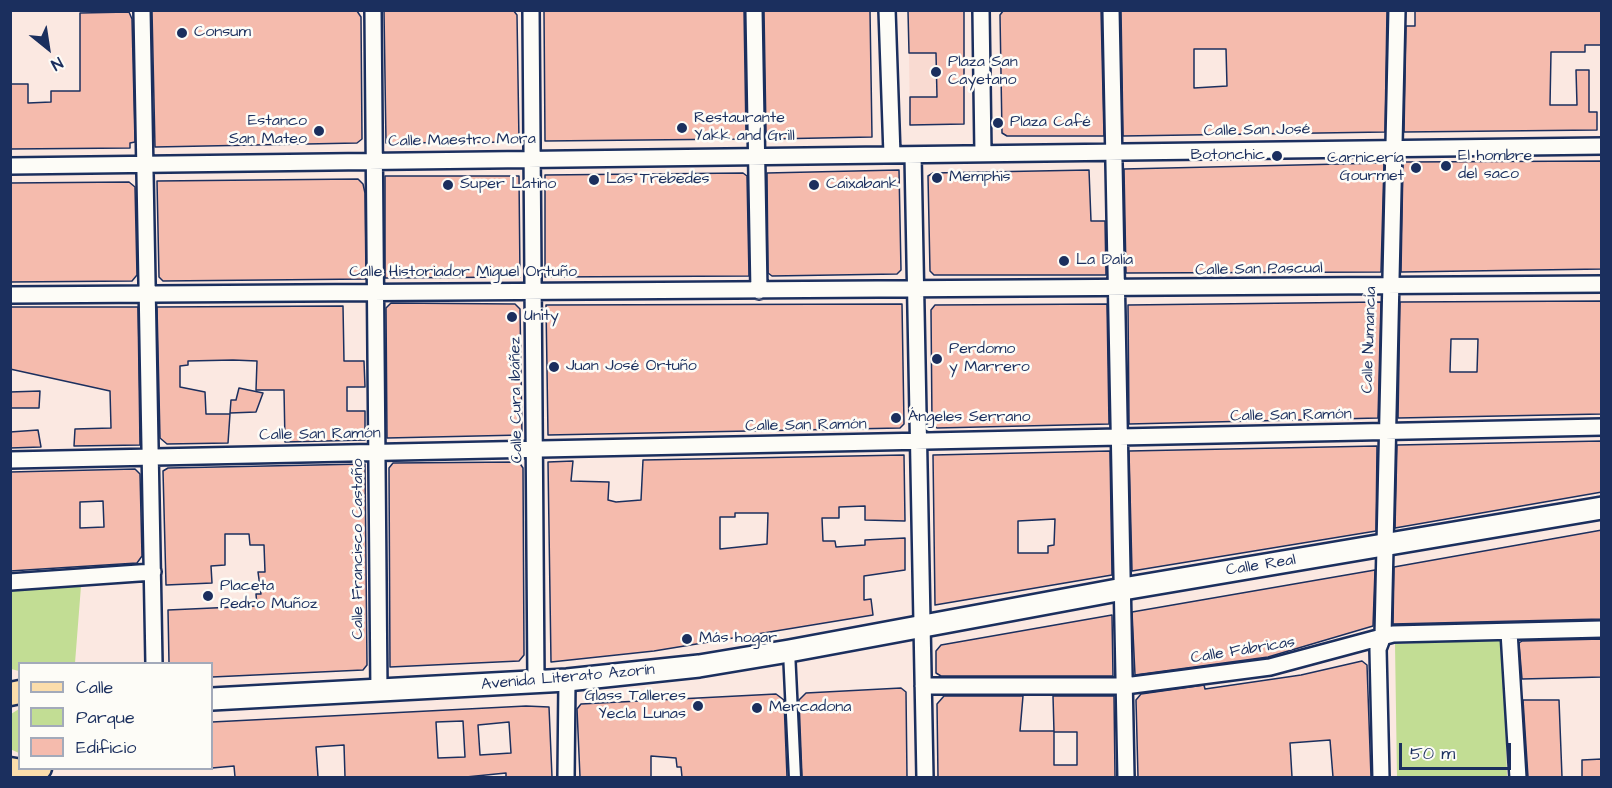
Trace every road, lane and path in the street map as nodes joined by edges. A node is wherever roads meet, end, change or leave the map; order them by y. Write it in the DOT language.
graph roads {
  1 [pos="142,10"];
  2 [pos="373,10"];
  3 [pos="531,10"];
  4 [pos="754,10"];
  5 [pos="887,10"];
  6 [pos="981,10"];
  7 [pos="1111,10"];
  8 [pos="1397,10"];
  9 [pos="1602,146"];
  10 [pos="1394,147"];
  11 [pos="1114,152"];
  12 [pos="983,154"];
  13 [pos="892,155"];
  14 [pos="913,155"];
  15 [pos="756,156"];
  16 [pos="533,159"];
  17 [pos="375,160"];
  18 [pos="144,163"];
  19 [pos="10,166"];
  20 [pos="1602,284"];
  21 [pos="1390,286"];
  22 [pos="1117,289"];
  23 [pos="916,290"];
  24 [pos="375,291"];
  25 [pos="533,291"];
  26 [pos="759,291"];
  27 [pos="10,294"];
  28 [pos="148,294"];
  29 [pos="1602,427"];
  30 [pos="1386,431"];
  31 [pos="1120,438"];
  32 [pos="918,442"];
  33 [pos="535,448"];
  34 [pos="376,452"];
  35 [pos="152,458"];
  36 [pos="10,460"];
  37 [pos="1602,508"];
  38 [pos="1385,546"];
  39 [pos="153,572"];
  40 [pos="10,582"];
  41 [pos="1123,589"];
  42 [pos="921,625"];
  43 [pos="1602,629"];
  44 [pos="1509,632"];
  45 [pos="1383,636"];
  46 [pos="789,651"];
  47 [pos="154,662"];
  48 [pos="567,680"];
  49 [pos="536,681"];
  50 [pos="923,686"];
  51 [pos="1125,686"];
  52 [pos="379,692"];
  53 [pos="213,699"];
  54 [pos="10,769"];
  55 [pos="35,770"];
  56 [pos="566,777"];
  57 [pos="795,777"];
  58 [pos="925,777"];
  59 [pos="1126,777"];
  60 [pos="1381,777"];
  61 [pos="1518,777"];
  1 -- 18 [label="street"];
  2 -- 17 [label="street, Calle Francisco Castaño"];
  3 -- 16 [label="street, Calle Cura Ibáñez"];
  4 -- 15 [label="street"];
  5 -- 13 [label="street"];
  6 -- 12 [label="street"];
  7 -- 11 [label="street"];
  8 -- 10 [label="street, Calle Numancia"];
  9 -- 10 [label="street, Calle San José"];
  10 -- 11 [label="street, Calle San José"];
  10 -- 21 [label="street, Calle Numancia"];
  11 -- 12 [label="street, Calle San José"];
  11 -- 22 [label="street"];
  12 -- 14 [label="street, Calle San José"];
  13 -- 14 [label="street, Calle Maestro Mora"];
  13 -- 15 [label="street, Calle Maestro Mora"];
  14 -- 23 [label="street"];
  15 -- 16 [label="street, Calle Maestro Mora"];
  15 -- 26 [label="street"];
  16 -- 17 [label="street, Calle Maestro Mora"];
  16 -- 25 [label="street, Calle Cura Ibáñez"];
  17 -- 18 [label="street, Calle Maestro Mora"];
  17 -- 24 [label="street, Calle Francisco Castaño"];
  18 -- 19 [label="street, Calle Maestro Mora"];
  18 -- 28 [label="street"];
  20 -- 21 [label="street, Calle San Pascual"];
  21 -- 22 [label="street, Calle San Pascual"];
  21 -- 30 [label="street, Calle Numancia"];
  22 -- 23 [label="street, Calle San Pascual"];
  22 -- 31 [label="street"];
  23 -- 26 [label="street, Calle Historiador Miguel Ortuño"];
  23 -- 32 [label="street"];
  24 -- 25 [label="street, Calle Historiador Miguel Ortuño"];
  24 -- 28 [label="street, Calle Historiador Miguel Ortuño"];
  24 -- 34 [label="street, Calle Francisco Castaño"];
  25 -- 26 [label="street, Calle Historiador Miguel Ortuño"];
  25 -- 33 [label="street, Calle Cura Ibáñez"];
  27 -- 28 [label="street, Calle Historiador Miguel Ortuño"];
  28 -- 35 [label="street"];
  29 -- 30 [label="street, Calle San Ramón"];
  30 -- 31 [label="street, Calle San Ramón"];
  30 -- 38 [label="street, Calle Numancia"];
  31 -- 32 [label="street, Calle San Ramón"];
  31 -- 41 [label="street"];
  32 -- 33 [label="street, Calle San Ramón"];
  32 -- 42 [label="street"];
  33 -- 34 [label="street, Calle San Ramón"];
  33 -- 49 [label="street, Calle Cura Ibáñez"];
  34 -- 35 [label="street, Calle San Ramón"];
  34 -- 52 [label="street, Calle Francisco Castaño"];
  35 -- 36 [label="street, Calle San Ramón"];
  35 -- 39 [label="street"];
  37 -- 38 [label="main road, Calle Real"];
  38 -- 41 [label="main road, Calle Real"];
  38 -- 45 [label="street, Calle Numancia"];
  39 -- 40 [label="street"];
  39 -- 47 [label="street"];
  41 -- 42 [label="main road, Calle Real"];
  41 -- 51 [label="street"];
  42 -- 46 [label="main road, Avenida Literato Azorín"];
  42 -- 50 [label="street"];
  43 -- 44 [label="street, Calle Fábricas"];
  44 -- 45 [label="street, Calle Fábricas"];
  44 -- 61 [label="street"];
  45 -- 51 [label="street, Calle Fábricas"];
  45 -- 60 [label="street, Calle Numancia"];
  46 -- 48 [label="main road, Avenida Literato Azorín"];
  46 -- 57 [label="street"];
  48 -- 49 [label="main road, Avenida Literato Azorín"];
  48 -- 56 [label="street"];
  49 -- 52 [label="main road, Avenida Literato Azorín"];
  50 -- 51 [label="street, Calle Fábricas"];
  50 -- 58 [label="street"];
  51 -- 59 [label="street"];
  52 -- 53 [label="main road, Avenida Literato Azorín"];
  54 -- 55 [label="main road"];
}
